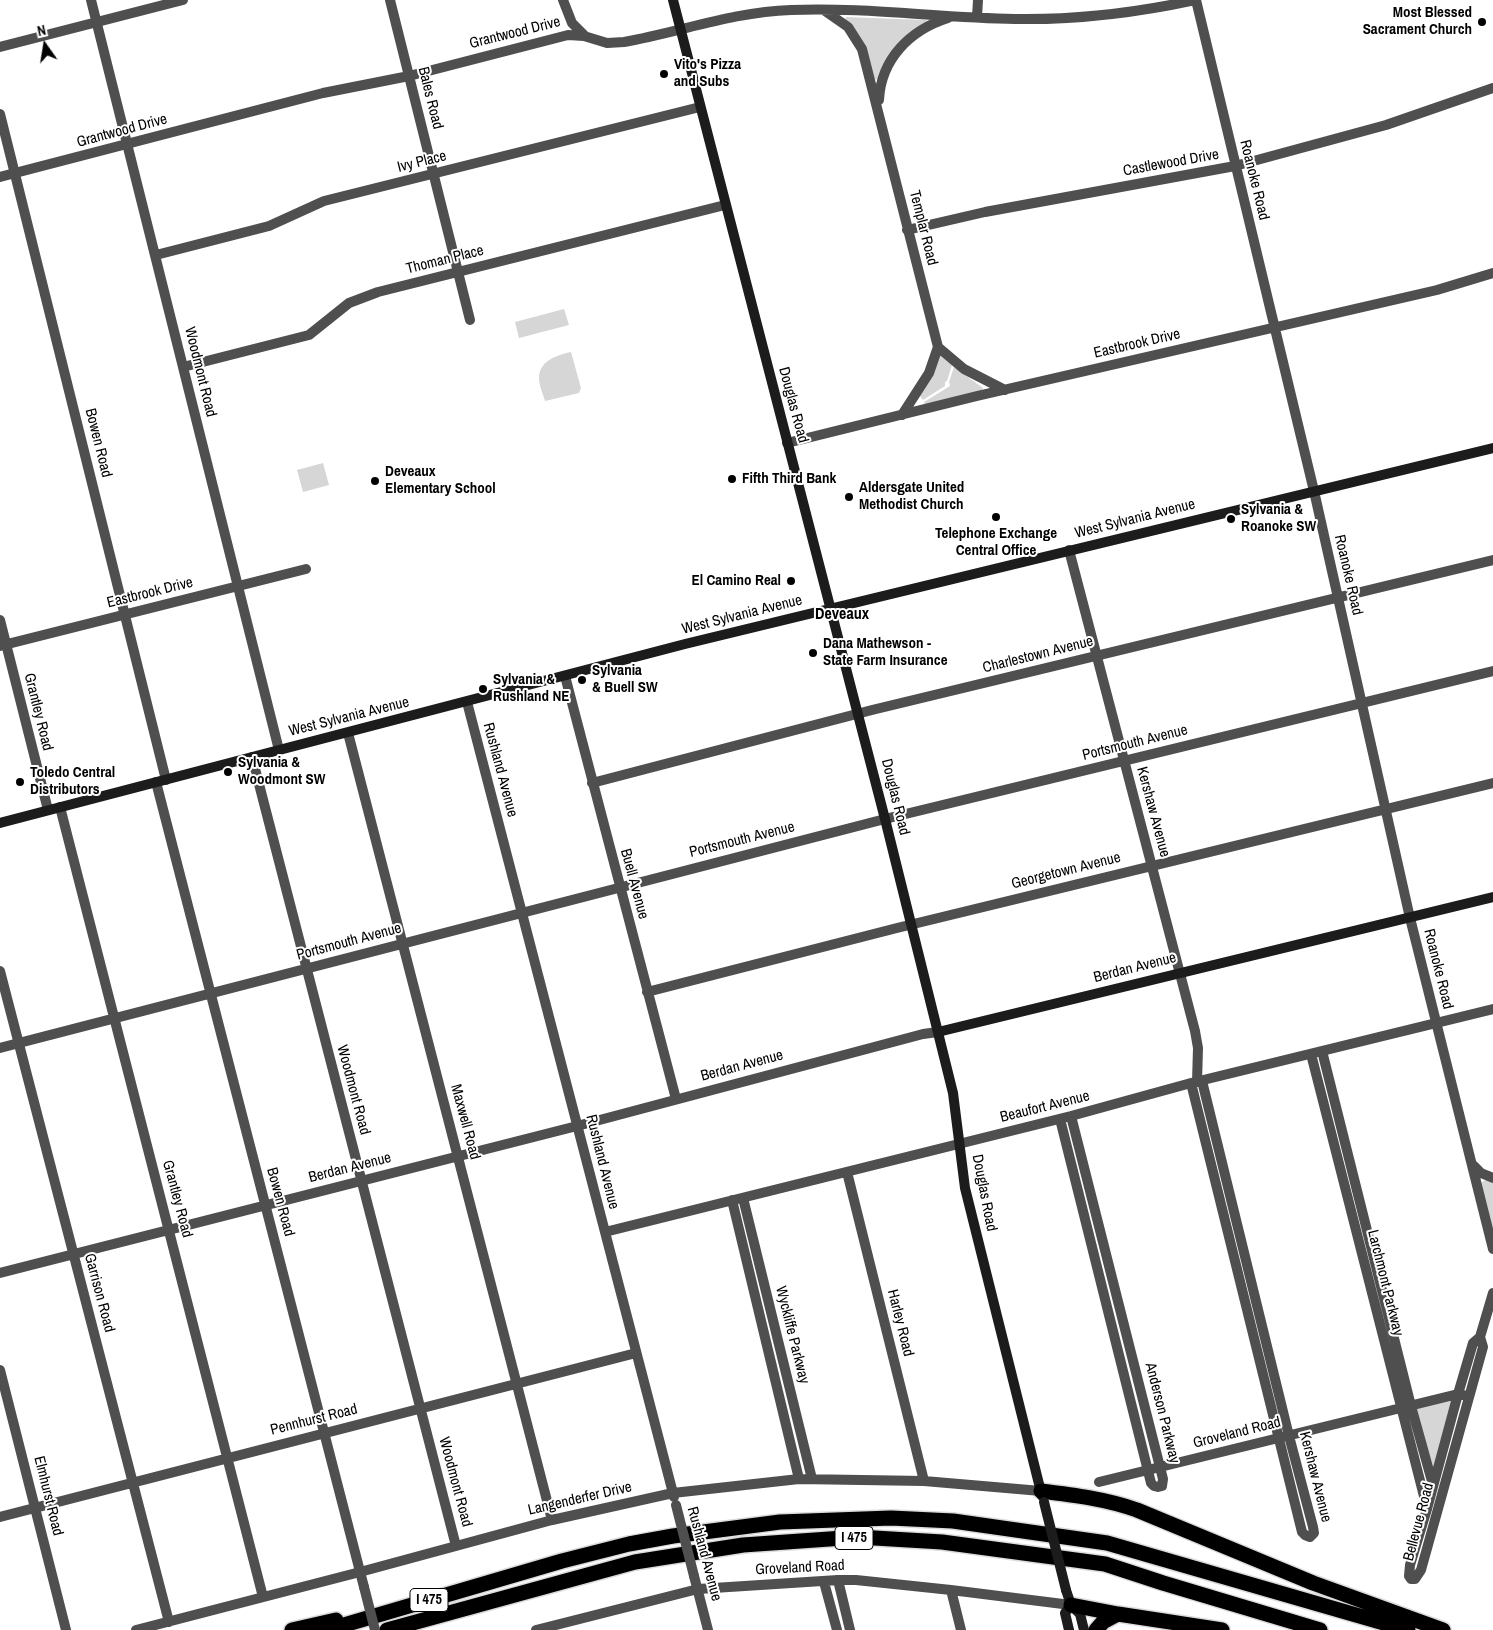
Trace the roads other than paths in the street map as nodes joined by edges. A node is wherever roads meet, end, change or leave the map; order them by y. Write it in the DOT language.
graph roads {
  1 [pos="91,0"];
  2 [pos="183,0"];
  3 [pos="390,0"];
  4 [pos="563,0"];
  5 [pos="673,0"];
  6 [pos="978,0"];
  7 [pos="1195,0"];
  8 [pos="825,10"];
  9 [pos="956,16"];
  10 [pos="977,17"];
  11 [pos="97,22"];
  12 [pos="680,29"];
  13 [pos="584,36"];
  14 [pos="0,47"];
  15 [pos="409,76"];
  16 [pos="1493,88"];
  17 [pos="700,107"];
  18 [pos="0,114"];
  19 [pos="880,116"];
  20 [pos="128,145"];
  21 [pos="1235,166"];
  22 [pos="14,174"];
  23 [pos="434,174"];
  24 [pos="0,177"];
  25 [pos="725,204"];
  26 [pos="907,230"];
  27 [pos="156,255"];
  28 [pos="458,272"];
  29 [pos="1493,273"];
  30 [pos="470,320"];
  31 [pos="1275,328"];
  32 [pos="938,347"];
  33 [pos="183,367"];
  34 [pos="1005,390"];
  35 [pos="902,415"];
  36 [pos="787,443"];
  37 [pos="1493,448"];
  38 [pos="1314,491"];
  39 [pos="1069,550"];
  40 [pos="1493,560"];
  41 [pos="306,569"];
  42 [pos="238,586"];
  43 [pos="1338,597"];
  44 [pos="830,609"];
  45 [pos="125,615"];
  46 [pos="0,620"];
  47 [pos="3,646"];
  48 [pos="1097,656"];
  49 [pos="1493,671"];
  50 [pos="565,676"];
  51 [pos="467,702"];
  52 [pos="1362,703"];
  53 [pos="858,714"];
  54 [pos="348,733"];
  55 [pos="279,750"];
  56 [pos="252,758"];
  57 [pos="1124,761"];
  58 [pos="161,781"];
  59 [pos="592,783"];
  60 [pos="1493,783"];
  61 [pos="60,808"];
  62 [pos="1386,809"];
  63 [pos="48,810"];
  64 [pos="885,819"];
  65 [pos="0,823"];
  66 [pos="1152,866"];
  67 [pos="620,887"];
  68 [pos="1493,897"];
  69 [pos="522,913"];
  70 [pos="1410,918"];
  71 [pos="911,924"];
  72 [pos="403,944"];
  73 [pos="306,969"];
  74 [pos="0,972"];
  75 [pos="1179,973"];
  76 [pos="647,992"];
  77 [pos="210,993"];
  78 [pos="1493,1009"];
  79 [pos="114,1018"];
  80 [pos="1435,1023"];
  81 [pos="938,1032"];
  82 [pos="19,1044"];
  83 [pos="0,1048"];
  84 [pos="1322,1051"];
  85 [pos="1311,1054"];
  86 [pos="1196,1082"];
  87 [pos="676,1099"];
  88 [pos="1071,1116"];
  89 [pos="1060,1119"];
  90 [pos="577,1126"];
  91 [pos="960,1143"];
  92 [pos="458,1156"];
  93 [pos="1469,1157"];
  94 [pos="847,1172"];
  95 [pos="1493,1178"];
  96 [pos="361,1180"];
  97 [pos="738,1199"];
  98 [pos="265,1204"];
  99 [pos="169,1231"];
  100 [pos="605,1232"];
  101 [pos="1493,1249"];
  102 [pos="74,1254"];
  103 [pos="0,1273"];
  104 [pos="1493,1293"];
  105 [pos="1480,1336"];
  106 [pos="636,1353"];
  107 [pos="0,1370"];
  108 [pos="517,1384"];
  109 [pos="1458,1394"];
  110 [pos="1469,1396"];
  111 [pos="1407,1407"];
  112 [pos="420,1408"];
  113 [pos="325,1434"];
  114 [pos="1289,1436"];
  115 [pos="1278,1438"];
  116 [pos="228,1458"];
  117 [pos="1160,1467"];
  118 [pos="1148,1470"];
  119 [pos="799,1479"];
  120 [pos="812,1479"];
  121 [pos="924,1481"];
  122 [pos="1099,1482"];
  123 [pos="133,1483"];
  124 [pos="1438,1487"];
  125 [pos="672,1492"];
  126 [pos="1043,1497"];
  127 [pos="35,1508"];
  128 [pos="1432,1511"];
  129 [pos="0,1517"];
  130 [pos="552,1520"];
  131 [pos="456,1546"];
  132 [pos="532,1570"];
  133 [pos="360,1572"];
  134 [pos="838,1580"];
  135 [pos="824,1582"];
  136 [pos="698,1589"];
  137 [pos="951,1590"];
  138 [pos="263,1597"];
  139 [pos="1071,1605"];
  140 [pos="1118,1614"];
  141 [pos="578,1619"];
  142 [pos="169,1622"];
  143 [pos="66,1630"];
  144 [pos="136,1630"];
  145 [pos="292,1630"];
  146 [pos="327,1630"];
  147 [pos="375,1630"];
  148 [pos="387,1630"];
  149 [pos="536,1630"];
  150 [pos="581,1630"];
  151 [pos="708,1630"];
  152 [pos="837,1630"];
  153 [pos="850,1630"];
  154 [pos="961,1630"];
  155 [pos="1069,1630"];
  156 [pos="1084,1630"];
  157 [pos="1096,1630"];
  158 [pos="1222,1630"];
  159 [pos="1320,1630"];
  160 [pos="1408,1630"];
  161 [pos="1443,1630"];
  1 -- 11 [label="street, Woodmont Road"];
  2 -- 11 [label="street"];
  3 -- 15 [label="street, Bales Road"];
  4 -- 13 [label="street"];
  5 -- 12 [label="street, Douglas Road"];
  6 -- 10 [label="street"];
  7 -- 10 [label="street, Grantwood Drive"];
  7 -- 21 [label="street, Roanoke Road"];
  8 -- 9 [label="street, Grantwood Drive"];
  8 -- 12 [label="street, Grantwood Drive"];
  8 -- 19 [label="street, Templar Road"];
  9 -- 10 [label="street, Grantwood Drive"];
  9 -- 19 [label="street, Templar Road"];
  11 -- 14 [label="street"];
  11 -- 20 [label="street, Woodmont Road"];
  12 -- 13 [label="street, Grantwood Drive"];
  12 -- 17 [label="street, Douglas Road"];
  13 -- 15 [label="street, Grantwood Drive"];
  15 -- 20 [label="street, Grantwood Drive"];
  15 -- 23 [label="street, Bales Road"];
  16 -- 21 [label="street, Castlewood Drive"];
  17 -- 23 [label="street, Ivy Place"];
  17 -- 25 [label="street, Douglas Road"];
  18 -- 22 [label="street, Bowen Road"];
  19 -- 26 [label="street, Templar Road"];
  20 -- 22 [label="street, Grantwood Drive"];
  20 -- 27 [label="street, Woodmont Road"];
  21 -- 26 [label="street, Castlewood Drive"];
  21 -- 31 [label="street, Roanoke Road"];
  22 -- 24 [label="street, Grantwood Drive"];
  22 -- 45 [label="street, Bowen Road"];
  23 -- 27 [label="street, Ivy Place"];
  23 -- 28 [label="street, Bales Road"];
  25 -- 28 [label="street, Thoman Place"];
  25 -- 36 [label="street, Douglas Road"];
  26 -- 32 [label="street, Templar Road"];
  27 -- 33 [label="street, Woodmont Road"];
  28 -- 30 [label="street, Bales Road"];
  28 -- 33 [label="street, Thoman Place"];
  29 -- 31 [label="street, Eastbrook Drive"];
  31 -- 34 [label="street, Eastbrook Drive"];
  31 -- 38 [label="street, Roanoke Road"];
  32 -- 34 [label="street"];
  32 -- 35 [label="street"];
  33 -- 42 [label="street, Woodmont Road"];
  34 -- 35 [label="street, Eastbrook Drive"];
  35 -- 36 [label="street, Eastbrook Drive"];
  36 -- 44 [label="street, Douglas Road"];
  37 -- 38 [label="street, West Sylvania Avenue"];
  38 -- 39 [label="street, West Sylvania Avenue"];
  38 -- 43 [label="street, Roanoke Road"];
  39 -- 44 [label="street, West Sylvania Avenue"];
  39 -- 48 [label="street, Kershaw Avenue"];
  40 -- 43 [label="street, Charlestown Avenue"];
  41 -- 42 [label="street, Eastbrook Drive"];
  42 -- 45 [label="street, Eastbrook Drive"];
  42 -- 55 [label="street, Woodmont Road"];
  43 -- 48 [label="street, Charlestown Avenue"];
  43 -- 52 [label="street, Roanoke Road"];
  44 -- 50 [label="street, West Sylvania Avenue"];
  44 -- 53 [label="street, Douglas Road"];
  45 -- 47 [label="street, Eastbrook Drive"];
  45 -- 58 [label="street, Bowen Road"];
  46 -- 47 [label="street, Grantley Road"];
  47 -- 63 [label="street, Grantley Road"];
  48 -- 53 [label="street, Charlestown Avenue"];
  48 -- 57 [label="street, Kershaw Avenue"];
  49 -- 52 [label="street, Portsmouth Avenue"];
  50 -- 51 [label="street, West Sylvania Avenue"];
  50 -- 59 [label="street, Buell Avenue"];
  51 -- 54 [label="street, West Sylvania Avenue"];
  51 -- 69 [label="street, Rushland Avenue"];
  52 -- 57 [label="street, Portsmouth Avenue"];
  52 -- 62 [label="street, Roanoke Road"];
  53 -- 59 [label="street, Charlestown Avenue"];
  53 -- 64 [label="street, Douglas Road"];
  54 -- 55 [label="street, West Sylvania Avenue"];
  54 -- 72 [label="street, Maxwell Road"];
  55 -- 56 [label="street, West Sylvania Avenue"];
  56 -- 58 [label="street, West Sylvania Avenue"];
  56 -- 73 [label="street, Woodmont Road"];
  57 -- 64 [label="street, Portsmouth Avenue"];
  57 -- 66 [label="street, Kershaw Avenue"];
  58 -- 61 [label="street, West Sylvania Avenue"];
  58 -- 77 [label="street, Bowen Road"];
  59 -- 67 [label="street, Buell Avenue"];
  60 -- 62 [label="street, Georgetown Avenue"];
  61 -- 63 [label="street, West Sylvania Avenue"];
  61 -- 79 [label="street, Grantley Road"];
  62 -- 66 [label="street, Georgetown Avenue"];
  62 -- 70 [label="street, Roanoke Road"];
  63 -- 65 [label="street, West Sylvania Avenue"];
  64 -- 67 [label="street, Portsmouth Avenue"];
  64 -- 71 [label="street, Douglas Road"];
  66 -- 71 [label="street, Georgetown Avenue"];
  66 -- 75 [label="street, Kershaw Avenue"];
  67 -- 69 [label="street, Portsmouth Avenue"];
  67 -- 76 [label="street, Buell Avenue"];
  68 -- 70 [label="street, Berdan Avenue"];
  69 -- 72 [label="street, Portsmouth Avenue"];
  69 -- 90 [label="street, Rushland Avenue"];
  70 -- 75 [label="street, Berdan Avenue"];
  70 -- 80 [label="street, Roanoke Road"];
  71 -- 76 [label="street, Georgetown Avenue"];
  71 -- 81 [label="street, Douglas Road"];
  72 -- 73 [label="street, Portsmouth Avenue"];
  72 -- 92 [label="street, Maxwell Road"];
  73 -- 77 [label="street, Portsmouth Avenue"];
  73 -- 96 [label="street, Woodmont Road"];
  74 -- 82 [label="street, Garrison Road"];
  75 -- 81 [label="street, Berdan Avenue"];
  75 -- 86 [label="street, Kershaw Avenue"];
  76 -- 87 [label="street, Buell Avenue"];
  77 -- 79 [label="street, Portsmouth Avenue"];
  77 -- 98 [label="street, Bowen Road"];
  78 -- 80 [label="street, Beaufort Avenue"];
  79 -- 82 [label="street, Portsmouth Avenue"];
  79 -- 99 [label="street, Grantley Road"];
  80 -- 84 [label="street, Beaufort Avenue"];
  80 -- 93 [label="street, Roanoke Road"];
  81 -- 87 [label="street, Berdan Avenue"];
  81 -- 91 [label="street, Douglas Road"];
  82 -- 83 [label="street, Portsmouth Avenue"];
  82 -- 102 [label="street, Garrison Road"];
  84 -- 85 [label="street, Beaufort Avenue"];
  84 -- 111 [label="street, Larchmont Parkway"];
  85 -- 86 [label="street, Beaufort Avenue"];
  85 -- 111 [label="street, Larchmont Parkway"];
  86 -- 88 [label="street, Beaufort Avenue"];
  86 -- 114 [label="street, Kershaw Avenue"];
  86 -- 115 [label="street, Kershaw Avenue"];
  87 -- 90 [label="street, Berdan Avenue"];
  88 -- 89 [label="street, Beaufort Avenue"];
  88 -- 117 [label="street, Anderson Parkway"];
  89 -- 91 [label="street, Beaufort Avenue"];
  89 -- 118 [label="street, Anderson Parkway"];
  90 -- 92 [label="street, Berdan Avenue"];
  90 -- 100 [label="street, Rushland Avenue"];
  91 -- 94 [label="street, Beaufort Avenue"];
  91 -- 126 [label="street, Douglas Road"];
  92 -- 96 [label="street, Berdan Avenue"];
  92 -- 108 [label="street, Maxwell Road"];
  93 -- 95 [label="street, Roanoke Road"];
  93 -- 101 [label="street, Roanoke Road"];
  94 -- 97 [label="street, Beaufort Avenue"];
  94 -- 121 [label="street, Harley Road"];
  96 -- 98 [label="street, Berdan Avenue"];
  96 -- 112 [label="street, Woodmont Road"];
  97 -- 100 [label="street, Beaufort Avenue"];
  97 -- 119 [label="street, Wyckliffe Parkway"];
  97 -- 120 [label="street, Wyckliffe Parkway"];
  98 -- 99 [label="street, Berdan Avenue"];
  98 -- 113 [label="street, Bowen Road"];
  99 -- 102 [label="street, Berdan Avenue"];
  99 -- 116 [label="street, Grantley Road"];
  100 -- 106 [label="street, Rushland Avenue"];
  102 -- 103 [label="street, Berdan Avenue"];
  102 -- 123 [label="street, Garrison Road"];
  104 -- 105 [label="street, Bellevue Road"];
  105 -- 109 [label="street, Bellevue Road"];
  105 -- 110 [label="street, Bellevue Road"];
  106 -- 108 [label="street, Pennhurst Road"];
  106 -- 125 [label="street, Rushland Avenue"];
  107 -- 127 [label="street, Elmhurst Road"];
  108 -- 112 [label="street, Pennhurst Road"];
  108 -- 130 [label="street, Maxwell Road"];
  109 -- 110 [label="street, Groveland Road"];
  109 -- 111 [label="street, Groveland Road"];
  109 -- 124 [label="street, Bellevue Road"];
  110 -- 124 [label="street, Bellevue Road"];
  111 -- 114 [label="street, Groveland Road"];
  111 -- 124 [label="street, Larchmont Parkway"];
  111 -- 128 [label="street, Larchmont Parkway"];
  112 -- 113 [label="street, Pennhurst Road"];
  112 -- 131 [label="street, Woodmont Road"];
  113 -- 116 [label="street, Pennhurst Road"];
  113 -- 133 [label="street, Bowen Road"];
  114 -- 115 [label="street, Groveland Road"];
  114 -- 115 [label="street, Kershaw Avenue"];
  115 -- 117 [label="street, Groveland Road"];
  116 -- 123 [label="street, Pennhurst Road"];
  116 -- 138 [label="street, Grantley Road"];
  117 -- 118 [label="street, Groveland Road"];
  117 -- 118 [label="street, Anderson Parkway"];
  118 -- 122 [label="street, Groveland Road"];
  119 -- 120 [label="street, Langenderfer Drive"];
  119 -- 125 [label="street, Langenderfer Drive"];
  120 -- 121 [label="street, Langenderfer Drive"];
  121 -- 126 [label="street, Langenderfer Drive"];
  123 -- 127 [label="street, Pennhurst Road"];
  123 -- 142 [label="street, Garrison Road"];
  124 -- 128 [label="street, Bellevue Road"];
  125 -- 130 [label="street, Langenderfer Drive"];
  125 -- 136 [label="street, Rushland Avenue, bridge"];
  126 -- 139 [label="street, Douglas Road, bridge"];
  126 -- 161 [label="highway"];
  127 -- 129 [label="street, Pennhurst Road"];
  127 -- 143 [label="street, Elmhurst Road"];
  128 -- 128 [label="street, Bellevue Road"];
  130 -- 131 [label="street, Langenderfer Drive"];
  131 -- 133 [label="street, Langenderfer Drive"];
  132 -- 145 [label="highway"];
  132 -- 146 [label="highway, I 475"];
  132 -- 160 [label="highway, I 475"];
  133 -- 138 [label="street, Langenderfer Drive"];
  133 -- 147 [label="street, Bowen Road, bridge"];
  134 -- 135 [label="street, Groveland Road"];
  134 -- 137 [label="street, Groveland Road"];
  134 -- 153 [label="street"];
  135 -- 136 [label="street, Groveland Road"];
  135 -- 152 [label="street"];
  136 -- 141 [label="street, Groveland Road"];
  136 -- 151 [label="street, Rushland Avenue"];
  137 -- 139 [label="street, Groveland Road"];
  137 -- 154 [label="street"];
  138 -- 142 [label="street, Langenderfer Drive"];
  139 -- 140 [label="highway"];
  139 -- 155 [label="street, Douglas Road"];
  139 -- 156 [label="street, Douglas Road"];
  140 -- 157 [label="highway"];
  140 -- 158 [label="highway"];
  141 -- 149 [label="street, Groveland Road"];
  141 -- 150 [label="street"];
  142 -- 144 [label="street, Langenderfer Drive"];
  148 -- 159 [label="highway, I 475"];
}
